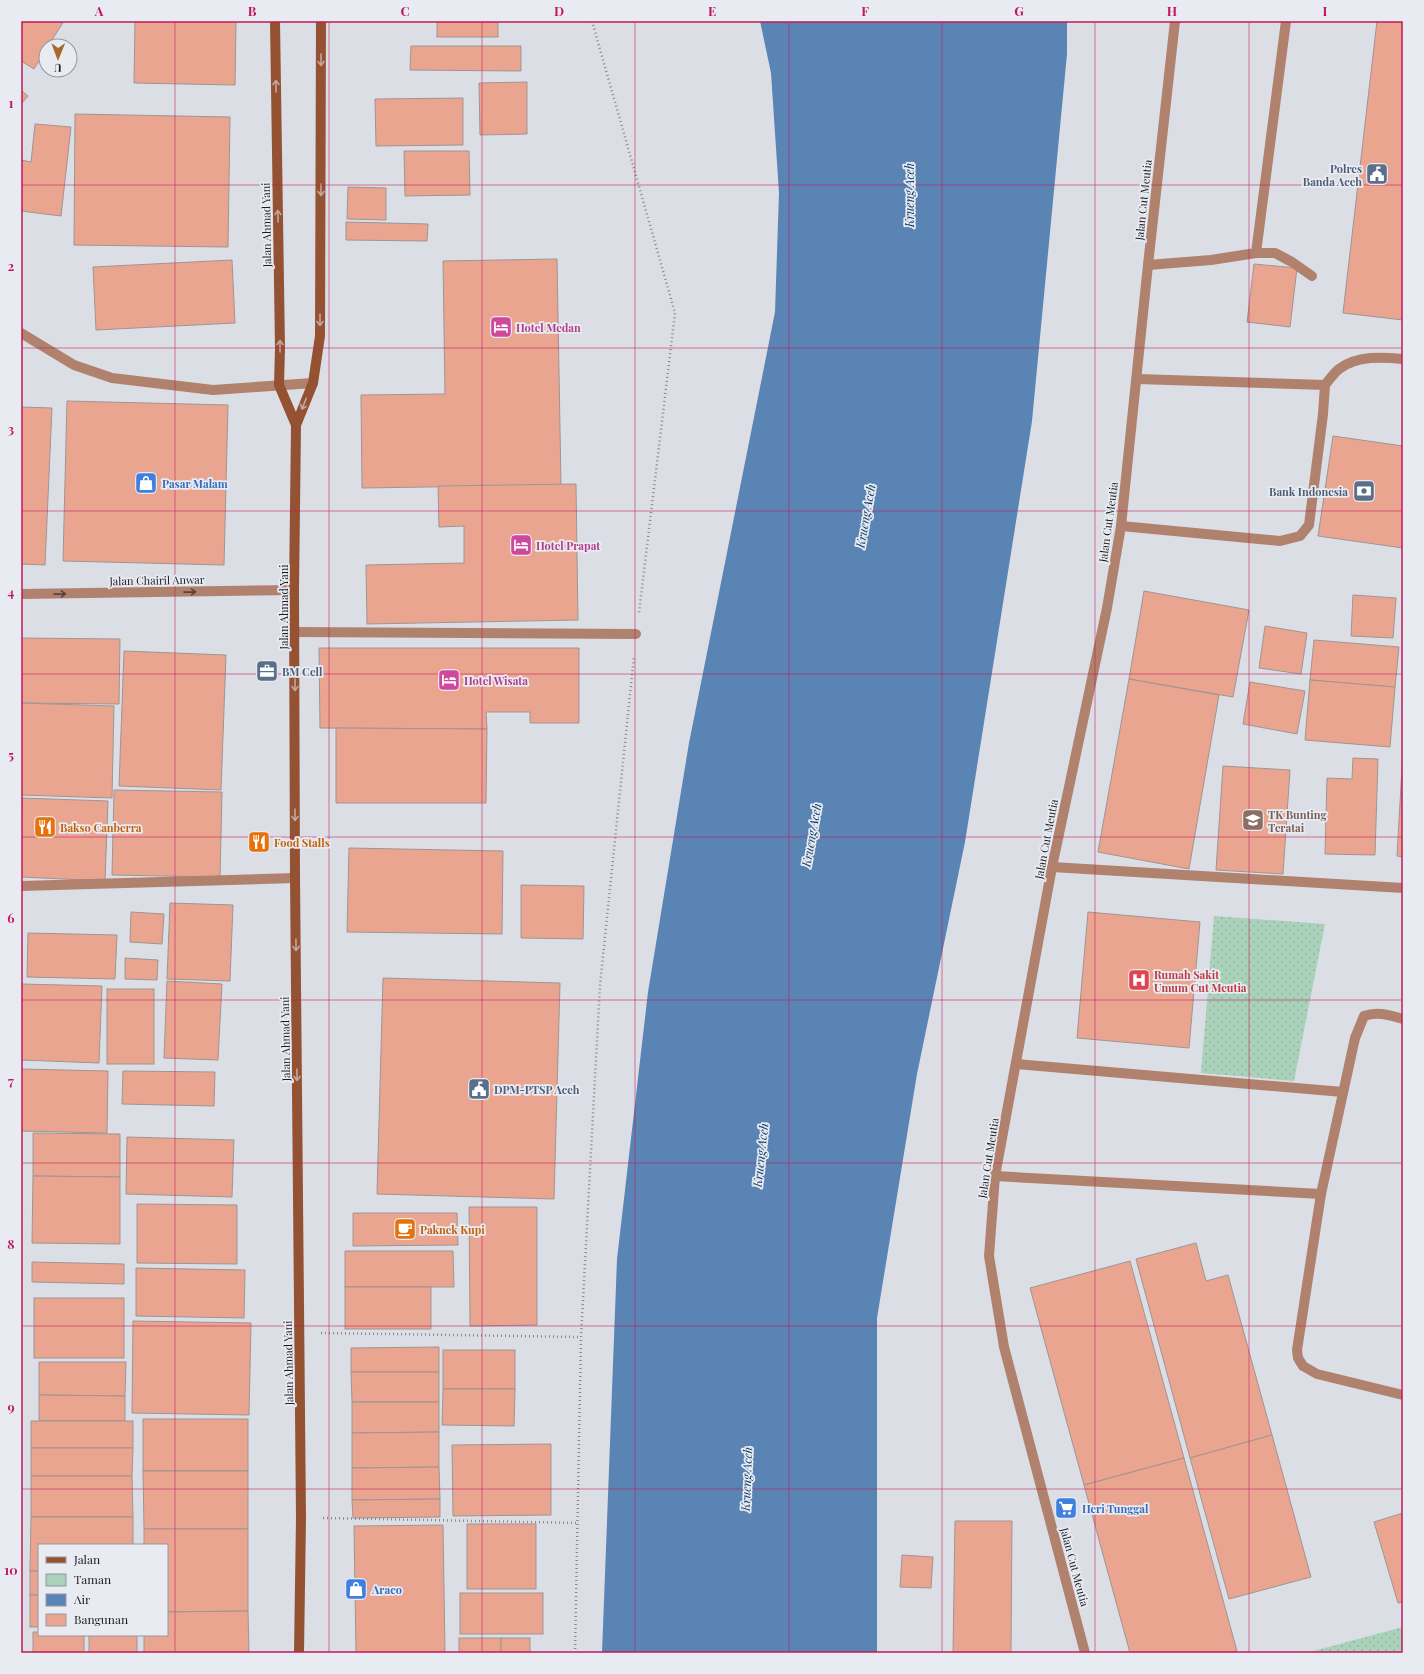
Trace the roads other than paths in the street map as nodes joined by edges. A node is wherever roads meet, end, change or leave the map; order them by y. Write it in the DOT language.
graph roads {
  1 [pos="275,21"];
  2 [pos="321,21"];
  3 [pos="1176,21"];
  4 [pos="1286,21"];
  5 [pos="1256,253"];
  6 [pos="1148,265"];
  7 [pos="1312,276"];
  8 [pos="21,333"];
  9 [pos="1403,359"];
  10 [pos="1137,379"];
  11 [pos="313,383"];
  12 [pos="279,385"];
  13 [pos="1325,385"];
  14 [pos="296,426"];
  15 [pos="1121,526"];
  16 [pos="294,590"];
  17 [pos="21,594"];
  18 [pos="294,632"];
  19 [pos="636,634"];
  20 [pos="1052,867"];
  21 [pos="295,878"];
  22 [pos="21,886"];
  23 [pos="1403,888"];
  24 [pos="1403,1019"];
  25 [pos="1016,1064"];
  26 [pos="1343,1092"];
  27 [pos="996,1176"];
  28 [pos="1322,1194"];
  29 [pos="1403,1395"];
  30 [pos="299,1653"];
  31 [pos="1085,1653"];
  12 -- 1 [label="main road, Jalan Ahmad Yani, one-way"];
  2 -- 11 [label="main road, Jalan Ahmad Yani, one-way"];
  3 -- 6 [label="street, Jalan Cut Meutia"];
  4 -- 5 [label="street"];
  5 -- 6 [label="street"];
  5 -- 7 [label="street"];
  6 -- 10 [label="street, Jalan Cut Meutia"];
  8 -- 12 [label="street"];
  9 -- 13 [label="street"];
  10 -- 13 [label="street"];
  10 -- 15 [label="street, Jalan Cut Meutia"];
  11 -- 12 [label="street"];
  11 -- 14 [label="main road, Jalan Ahmad Yani, one-way"];
  12 -- 14 [label="main road, Jalan Ahmad Yani"];
  13 -- 15 [label="street"];
  14 -- 16 [label="main road, Jalan Ahmad Yani"];
  15 -- 20 [label="street, Jalan Cut Meutia"];
  17 -- 16 [label="street, Jalan Chairil Anwar, one-way"];
  16 -- 18 [label="main road, Jalan Ahmad Yani"];
  18 -- 19 [label="street"];
  18 -- 21 [label="main road, Jalan Ahmad Yani, one-way"];
  20 -- 23 [label="street"];
  20 -- 25 [label="street, Jalan Cut Meutia"];
  21 -- 22 [label="street"];
  21 -- 30 [label="main road, Jalan Ahmad Yani, one-way"];
  24 -- 26 [label="street"];
  25 -- 26 [label="street"];
  25 -- 27 [label="street, Jalan Cut Meutia"];
  26 -- 28 [label="street"];
  27 -- 28 [label="street"];
  27 -- 31 [label="street, Jalan Cut Meutia"];
  28 -- 29 [label="street"];
}
